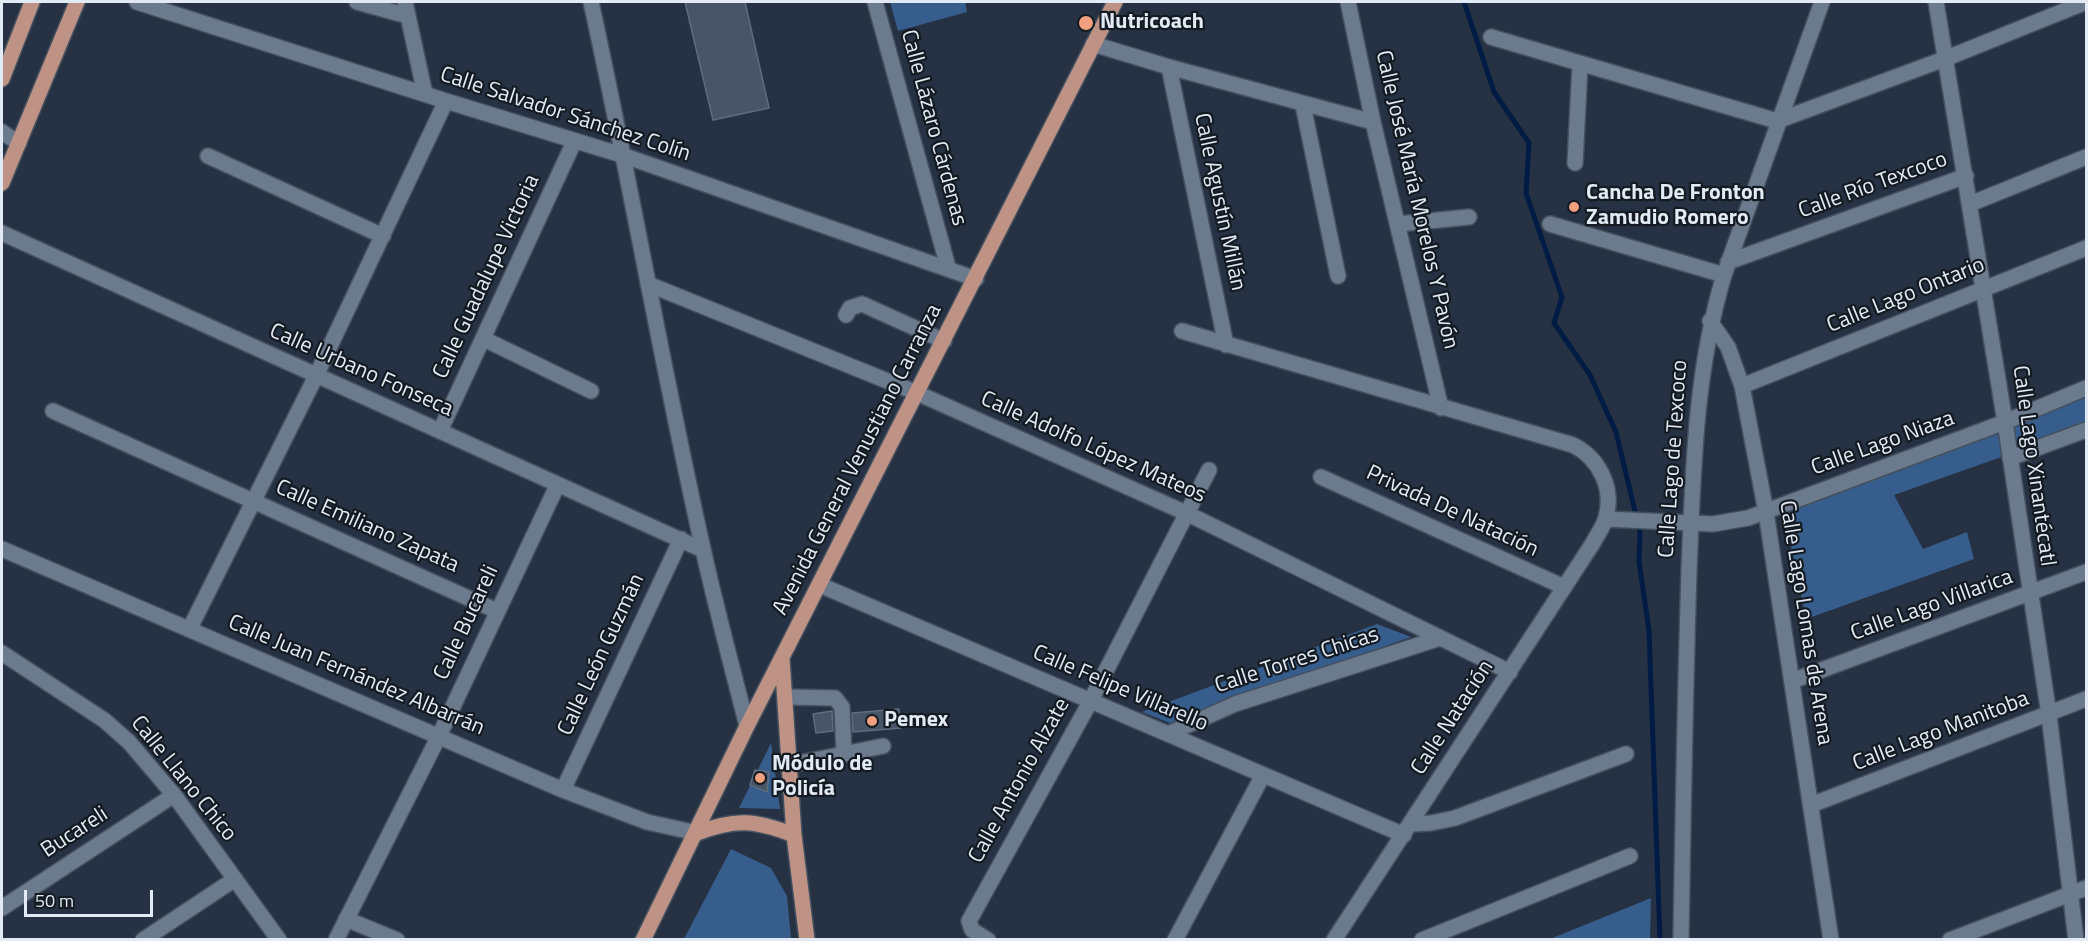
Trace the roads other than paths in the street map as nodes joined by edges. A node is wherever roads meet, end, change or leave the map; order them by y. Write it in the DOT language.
graph roads {
  1 [pos="32,2"];
  2 [pos="76,2"];
  3 [pos="137,2"];
  4 [pos="357,2"];
  5 [pos="591,2"];
  6 [pos="875,2"];
  7 [pos="1115,2"];
  8 [pos="1348,2"];
  9 [pos="1822,2"];
  10 [pos="1936,2"];
  11 [pos="2086,2"];
  12 [pos="407,9"];
  13 [pos="1491,37"];
  14 [pos="1093,44"];
  15 [pos="1947,58"];
  16 [pos="1580,65"];
  17 [pos="1169,67"];
  18 [pos="2,79"];
  19 [pos="425,94"];
  20 [pos="446,101"];
  21 [pos="1303,105"];
  22 [pos="1777,121"];
  23 [pos="1373,122"];
  24 [pos="2,132"];
  25 [pos="19,142"];
  26 [pos="574,142"];
  27 [pos="208,156"];
  28 [pos="625,156"];
  29 [pos="2086,157"];
  30 [pos="1575,163"];
  31 [pos="1966,176"];
  32 [pos="2,183"];
  33 [pos="1970,204"];
  34 [pos="1469,217"];
  35 [pos="1398,224"];
  36 [pos="1550,224"];
  37 [pos="2,233"];
  38 [pos="383,236"];
  39 [pos="2086,248"];
  40 [pos="948,267"];
  41 [pos="1726,269"];
  42 [pos="1338,276"];
  43 [pos="976,279"];
  44 [pos="648,284"];
  45 [pos="1984,290"];
  46 [pos="846,315"];
  47 [pos="1710,321"];
  48 [pos="1182,331"];
  49 [pos="484,339"];
  50 [pos="944,341"];
  51 [pos="1226,345"];
  52 [pos="316,376"];
  53 [pos="1742,386"];
  54 [pos="2086,388"];
  55 [pos="591,391"];
  56 [pos="917,393"];
  57 [pos="1441,408"];
  58 [pos="53,411"];
  59 [pos="2005,422"];
  60 [pos="2086,430"];
  61 [pos="440,431"];
  62 [pos="2010,458"];
  63 [pos="1209,470"];
  64 [pos="1321,477"];
  65 [pos="557,486"];
  66 [pos="252,500"];
  67 [pos="1766,512"];
  68 [pos="1186,513"];
  69 [pos="1606,519"];
  70 [pos="1691,523"];
  71 [pos="681,539"];
  72 [pos="2,549"];
  73 [pos="703,550"];
  74 [pos="2086,572"];
  75 [pos="820,585"];
  76 [pos="1564,587"];
  77 [pos="2029,595"];
  78 [pos="497,611"];
  79 [pos="189,628"];
  80 [pos="1440,638"];
  81 [pos="782,659"];
  82 [pos="5,660"];
  83 [pos="1510,672"];
  84 [pos="1792,681"];
  85 [pos="785,697"];
  86 [pos="2086,699"];
  87 [pos="1090,702"];
  88 [pos="2049,715"];
  89 [pos="747,726"];
  90 [pos="1170,733"];
  91 [pos="439,735"];
  92 [pos="883,746"];
  93 [pos="844,754"];
  94 [pos="1626,754"];
  95 [pos="789,765"];
  96 [pos="1263,775"];
  97 [pos="563,790"];
  98 [pos="174,795"];
  99 [pos="1811,805"];
  100 [pos="1408,829"];
  101 [pos="697,833"];
  102 [pos="794,835"];
  103 [pos="1630,856"];
  104 [pos="235,879"];
  105 [pos="2086,888"];
  106 [pos="2070,894"];
  107 [pos="2,908"];
  108 [pos="346,919"];
  109 [pos="272,937"];
  110 [pos="143,939"];
  111 [pos="336,939"];
  112 [pos="397,939"];
  113 [pos="643,939"];
  114 [pos="807,939"];
  115 [pos="988,939"];
  116 [pos="1175,939"];
  117 [pos="1334,939"];
  118 [pos="1422,939"];
  119 [pos="1681,939"];
  120 [pos="1831,939"];
  121 [pos="1950,939"];
  122 [pos="2076,939"];
  1 -- 18 [label="main road"];
  2 -- 25 [label="main road"];
  3 -- 19 [label="street, Calle Salvador Sánchez Colín"];
  4 -- 12 [label="street"];
  5 -- 28 [label="street"];
  6 -- 40 [label="street, Calle Lázaro Cárdenas"];
  7 -- 14 [label="main road, Avenida General Venustiano Carranza"];
  8 -- 23 [label="street, Calle José María Morelos Y Pavón"];
  9 -- 22 [label="street, Calle Lago de Texcoco"];
  10 -- 15 [label="street, Calle Lago Xinantécatl"];
  11 -- 15 [label="street"];
  12 -- 19 [label="street"];
  13 -- 16 [label="street"];
  14 -- 17 [label="street"];
  14 -- 43 [label="main road, Avenida General Venustiano Carranza"];
  15 -- 22 [label="street"];
  15 -- 31 [label="street, Calle Lago Xinantécatl"];
  16 -- 22 [label="street"];
  16 -- 30 [label="street"];
  17 -- 21 [label="street"];
  17 -- 51 [label="street, Calle Agustín Millán"];
  19 -- 20 [label="street, Calle Salvador Sánchez Colín"];
  20 -- 26 [label="street, Calle Salvador Sánchez Colín"];
  20 -- 38 [label="street"];
  21 -- 23 [label="street"];
  21 -- 42 [label="street"];
  22 -- 41 [label="street, Calle Lago de Texcoco"];
  23 -- 35 [label="street, Calle José María Morelos Y Pavón"];
  24 -- 25 [label="street"];
  25 -- 32 [label="main road"];
  26 -- 28 [label="street, Calle Salvador Sánchez Colín"];
  26 -- 49 [label="street, Calle Guadalupe Victoria"];
  27 -- 38 [label="street"];
  28 -- 40 [label="street, Calle Salvador Sánchez Colín"];
  28 -- 44 [label="street"];
  29 -- 33 [label="street"];
  31 -- 33 [label="street, Calle Lago Xinantécatl"];
  31 -- 41 [label="street, Calle Río Texcoco"];
  33 -- 45 [label="street, Calle Lago Xinantécatl"];
  34 -- 35 [label="street"];
  35 -- 57 [label="street, Calle José María Morelos Y Pavón"];
  36 -- 41 [label="street"];
  37 -- 52 [label="street, Calle Urbano Fonseca"];
  38 -- 52 [label="street"];
  39 -- 45 [label="street, Calle Lago Ontario"];
  40 -- 43 [label="street, Calle Salvador Sánchez Colín"];
  41 -- 47 [label="street, Calle Lago de Texcoco"];
  43 -- 50 [label="main road, Avenida General Venustiano Carranza"];
  44 -- 56 [label="street, Calle Adolfo López Mateos"];
  44 -- 73 [label="street"];
  45 -- 53 [label="street, Calle Lago Ontario"];
  45 -- 59 [label="street, Calle Lago Xinantécatl"];
  46 -- 50 [label="street"];
  47 -- 53 [label="street, Calle Lago Lomas de Arena"];
  47 -- 70 [label="street, Calle Lago de Texcoco"];
  48 -- 51 [label="street"];
  49 -- 55 [label="street"];
  49 -- 61 [label="street, Calle Guadalupe Victoria"];
  50 -- 56 [label="main road, Avenida General Venustiano Carranza"];
  51 -- 57 [label="street"];
  52 -- 61 [label="street, Calle Urbano Fonseca"];
  52 -- 66 [label="street"];
  53 -- 67 [label="street, Calle Lago Lomas de Arena"];
  54 -- 59 [label="street, Calle Lago Niaza"];
  56 -- 68 [label="street, Calle Adolfo López Mateos"];
  56 -- 75 [label="main road, Avenida General Venustiano Carranza"];
  57 -- 69 [label="street"];
  58 -- 66 [label="street, Calle Emiliano Zapata"];
  59 -- 62 [label="street, Calle Lago Xinantécatl"];
  59 -- 67 [label="street, Calle Lago Niaza"];
  60 -- 62 [label="street"];
  61 -- 65 [label="street, Calle Urbano Fonseca"];
  62 -- 77 [label="street, Calle Lago Xinantécatl"];
  63 -- 68 [label="street, Calle Antonio Alzate"];
  64 -- 76 [label="street, Privada De Natación"];
  65 -- 71 [label="street, Calle Urbano Fonseca"];
  65 -- 78 [label="street, Calle Bucareli"];
  66 -- 78 [label="street, Calle Emiliano Zapata"];
  66 -- 79 [label="street"];
  67 -- 70 [label="street, Calle Lago Niaza"];
  67 -- 84 [label="street, Calle Lago Lomas de Arena"];
  68 -- 80 [label="street, Calle Adolfo López Mateos"];
  68 -- 87 [label="street, Calle Antonio Alzate"];
  69 -- 70 [label="street, Calle Lago Niaza"];
  69 -- 76 [label="street, Calle Natación"];
  70 -- 119 [label="street, Calle Lago de Texcoco"];
  71 -- 73 [label="street, Calle Urbano Fonseca"];
  71 -- 97 [label="street, Calle León Guzmán"];
  72 -- 79 [label="street, Calle Juan Fernández Albarrán"];
  73 -- 89 [label="street"];
  74 -- 77 [label="street, Calle Lago Villarica"];
  75 -- 81 [label="main road, Avenida General Venustiano Carranza"];
  75 -- 87 [label="street, Calle Felipe Villarello"];
  76 -- 83 [label="street, Calle Natación"];
  77 -- 84 [label="street, Calle Lago Villarica"];
  77 -- 88 [label="street, Calle Lago Xinantécatl"];
  78 -- 91 [label="street, Calle Bucareli"];
  79 -- 91 [label="street, Calle Juan Fernández Albarrán"];
  80 -- 83 [label="street, Calle Adolfo López Mateos"];
  80 -- 90 [label="street, Calle Torres Chicas"];
  81 -- 85 [label="main road"];
  81 -- 89 [label="main road, Avenida General Venustiano Carranza"];
  82 -- 98 [label="street, Calle Llano Chico"];
  83 -- 100 [label="street, Calle Natación"];
  84 -- 99 [label="street, Calle Lago Lomas de Arena"];
  85 -- 93 [label="street"];
  85 -- 95 [label="main road"];
  86 -- 88 [label="street, Calle Lago Manitoba"];
  87 -- 90 [label="street, Calle Felipe Villarello"];
  87 -- 115 [label="street, Calle Antonio Alzate"];
  88 -- 99 [label="street, Calle Lago Manitoba"];
  88 -- 106 [label="street, Calle Lago Xinantécatl"];
  89 -- 101 [label="main road, Avenida General Venustiano Carranza"];
  90 -- 96 [label="street, Calle Felipe Villarello"];
  91 -- 97 [label="street, Calle Juan Fernández Albarrán"];
  91 -- 108 [label="street, Calle Bucareli"];
  92 -- 93 [label="street"];
  93 -- 95 [label="street"];
  94 -- 100 [label="street"];
  95 -- 102 [label="main road"];
  96 -- 100 [label="street, Calle Felipe Villarello"];
  96 -- 116 [label="street"];
  97 -- 101 [label="street, Calle Juan Fernández Albarrán"];
  98 -- 104 [label="street, Calle Llano Chico"];
  98 -- 107 [label="street, Bucareli"];
  99 -- 120 [label="street, Calle Lago Lomas de Arena"];
  100 -- 117 [label="street, Calle Natación"];
  101 -- 102 [label="main road"];
  101 -- 113 [label="main road, Avenida General Venustiano Carranza"];
  102 -- 114 [label="main road"];
  103 -- 118 [label="street"];
  104 -- 109 [label="street, Calle Llano Chico"];
  104 -- 110 [label="street"];
  105 -- 106 [label="street"];
  106 -- 121 [label="street"];
  106 -- 122 [label="street, Calle Lago Xinantécatl"];
  108 -- 111 [label="street, Calle Bucareli"];
  108 -- 112 [label="street"];
}
